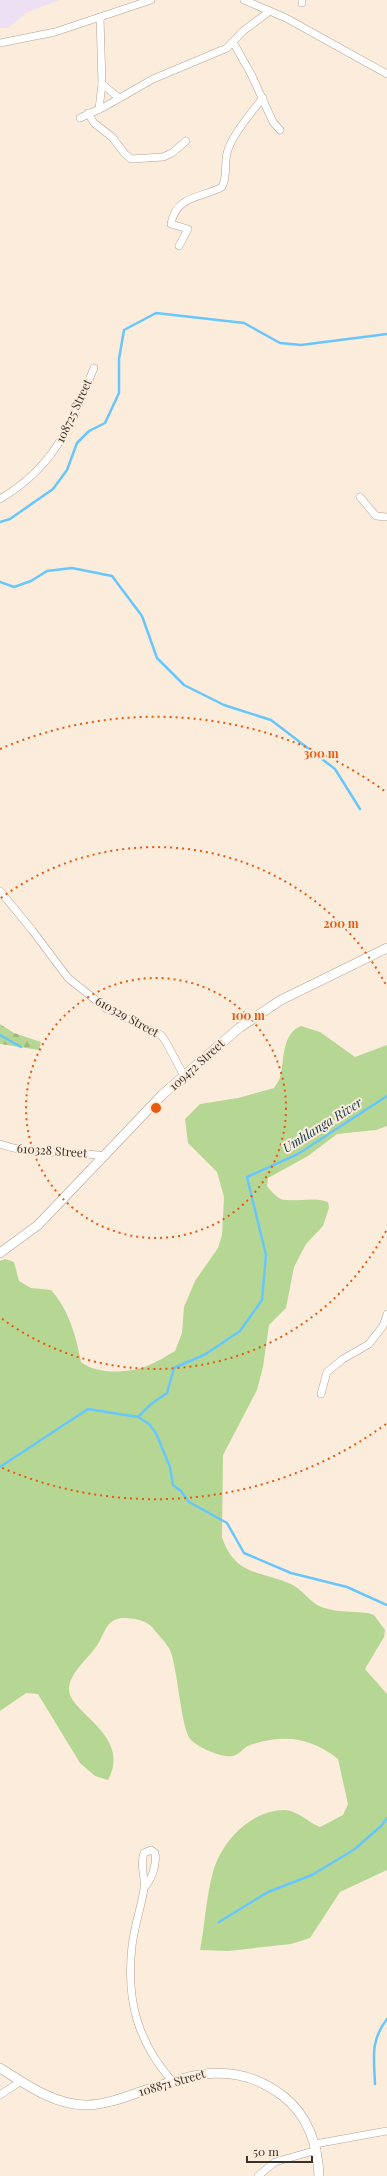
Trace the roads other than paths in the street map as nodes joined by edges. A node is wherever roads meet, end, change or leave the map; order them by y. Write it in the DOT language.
graph roads {
  1 [pos="152,0"];
  2 [pos="244,0"];
  3 [pos="270,11"];
  4 [pos="100,17"];
  5 [pos="233,42"];
  6 [pos="0,43"];
  7 [pos="387,74"];
  8 [pos="102,84"];
  9 [pos="119,98"];
  10 [pos="263,98"];
  11 [pos="99,109"];
  12 [pos="88,113"];
  13 [pos="80,118"];
  14 [pos="280,130"];
  15 [pos="186,141"];
  16 [pos="179,246"];
  17 [pos="94,368"];
  18 [pos="360,497"];
  19 [pos="0,499"];
  20 [pos="387,517"];
  21 [pos="0,891"];
  22 [pos="387,948"];
  23 [pos="184,1076"];
  24 [pos="0,1144"];
  25 [pos="104,1156"];
  26 [pos="0,1253"];
  27 [pos="387,1314"];
  28 [pos="321,1394"];
  29 [pos="144,1888"];
  30 [pos="0,2068"];
  31 [pos="21,2081"];
  32 [pos="172,2081"];
  33 [pos="0,2095"];
  34 [pos="387,2131"];
  35 [pos="316,2147"];
  36 [pos="258,2176"];
  37 [pos="319,2176"];
  1 -- 4 [label="street"];
  2 -- 3 [label="street"];
  3 -- 5 [label="street"];
  3 -- 7 [label="street"];
  4 -- 6 [label="street"];
  4 -- 8 [label="street"];
  5 -- 9 [label="street"];
  5 -- 10 [label="street"];
  8 -- 9 [label="street"];
  8 -- 11 [label="street"];
  9 -- 11 [label="street"];
  10 -- 14 [label="street"];
  10 -- 16 [label="street"];
  11 -- 12 [label="street"];
  12 -- 13 [label="street"];
  12 -- 15 [label="street"];
  17 -- 19 [label="street, 108725 Street"];
  18 -- 20 [label="street"];
  21 -- 23 [label="street, 610329 Street"];
  22 -- 23 [label="street, 109472 Street"];
  23 -- 25 [label="street, 109472 Street"];
  24 -- 25 [label="street, 610328 Street"];
  25 -- 26 [label="street, 109472 Street"];
  27 -- 28 [label="street"];
  29 -- 32 [label="street"];
  30 -- 31 [label="street, 108871 Street"];
  31 -- 32 [label="street, 108871 Street"];
  31 -- 33 [label="street"];
  32 -- 35 [label="street, 108871 Street"];
  34 -- 35 [label="street"];
  35 -- 36 [label="street"];
  35 -- 37 [label="street, 108871 Street"];
}
